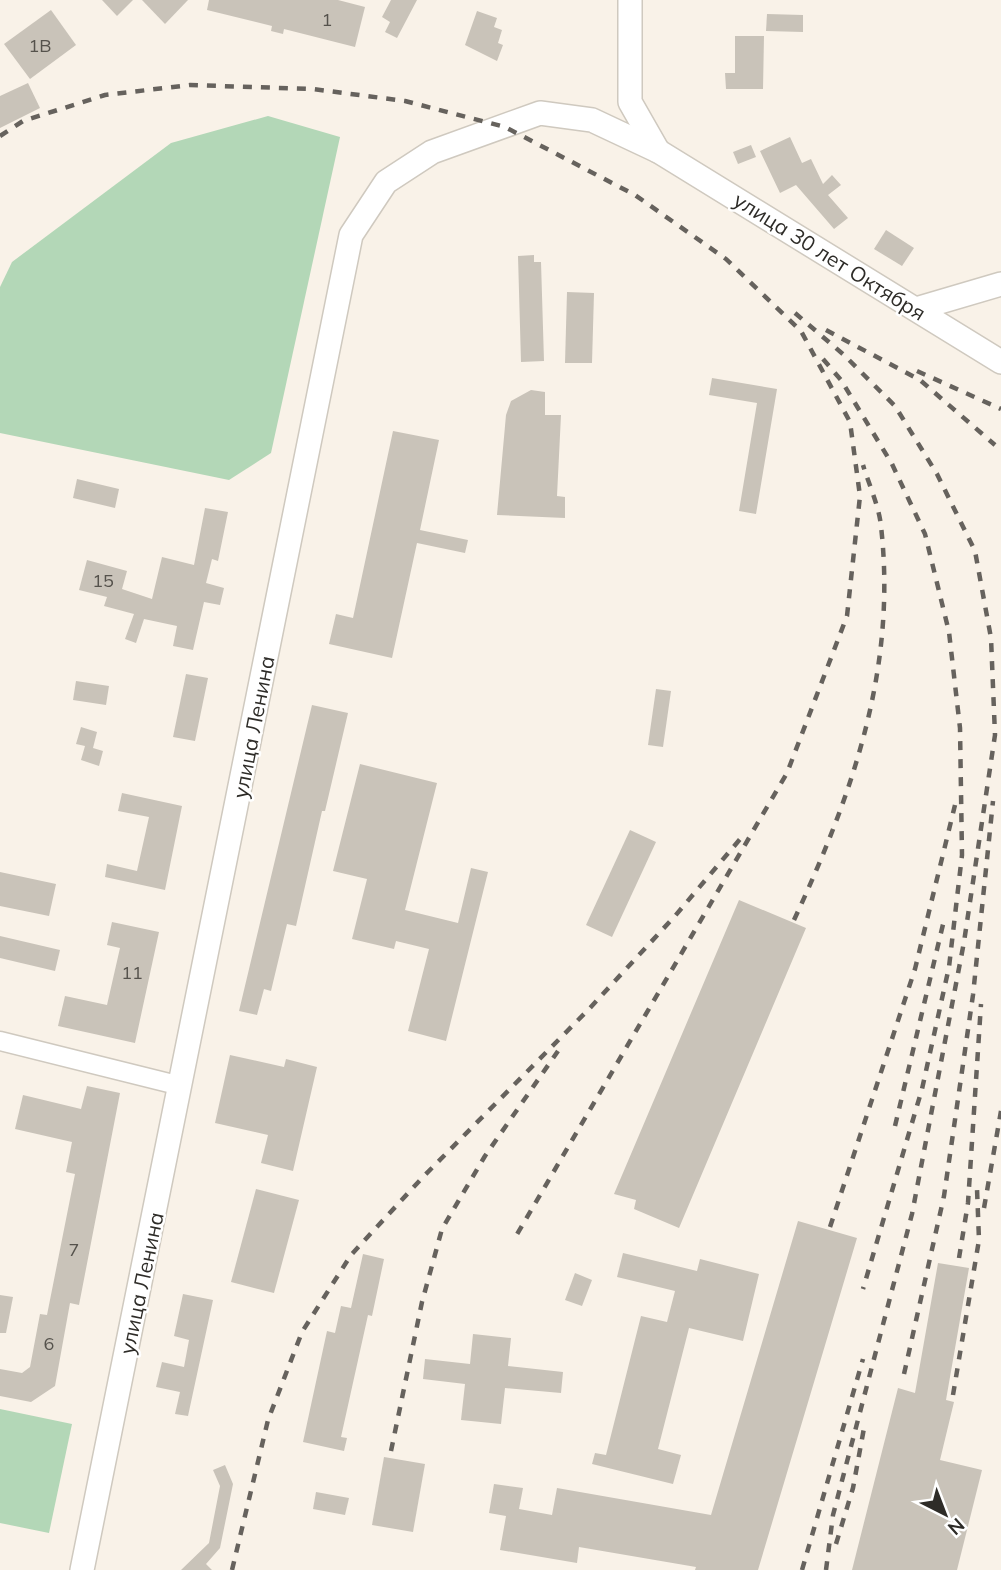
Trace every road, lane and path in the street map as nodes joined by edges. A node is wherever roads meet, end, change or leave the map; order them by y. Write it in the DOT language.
graph roads {
  1 [pos="630,0"];
  2 [pos="658,151"];
  3 [pos="1001,284"];
  4 [pos="916,309"];
  5 [pos="1001,362"];
  6 [pos="0,1041"];
  7 [pos="181,1086"];
  8 [pos="82,1570"];
  1 -- 2 [label="street"];
  2 -- 4 [label="street, улица 30 лет Октября"];
  2 -- 7 [label="street, улица Ленина"];
  3 -- 4 [label="street"];
  4 -- 5 [label="street, улица 30 лет Октября"];
  6 -- 7 [label="street"];
  7 -- 8 [label="street, улица Ленина"];
}
